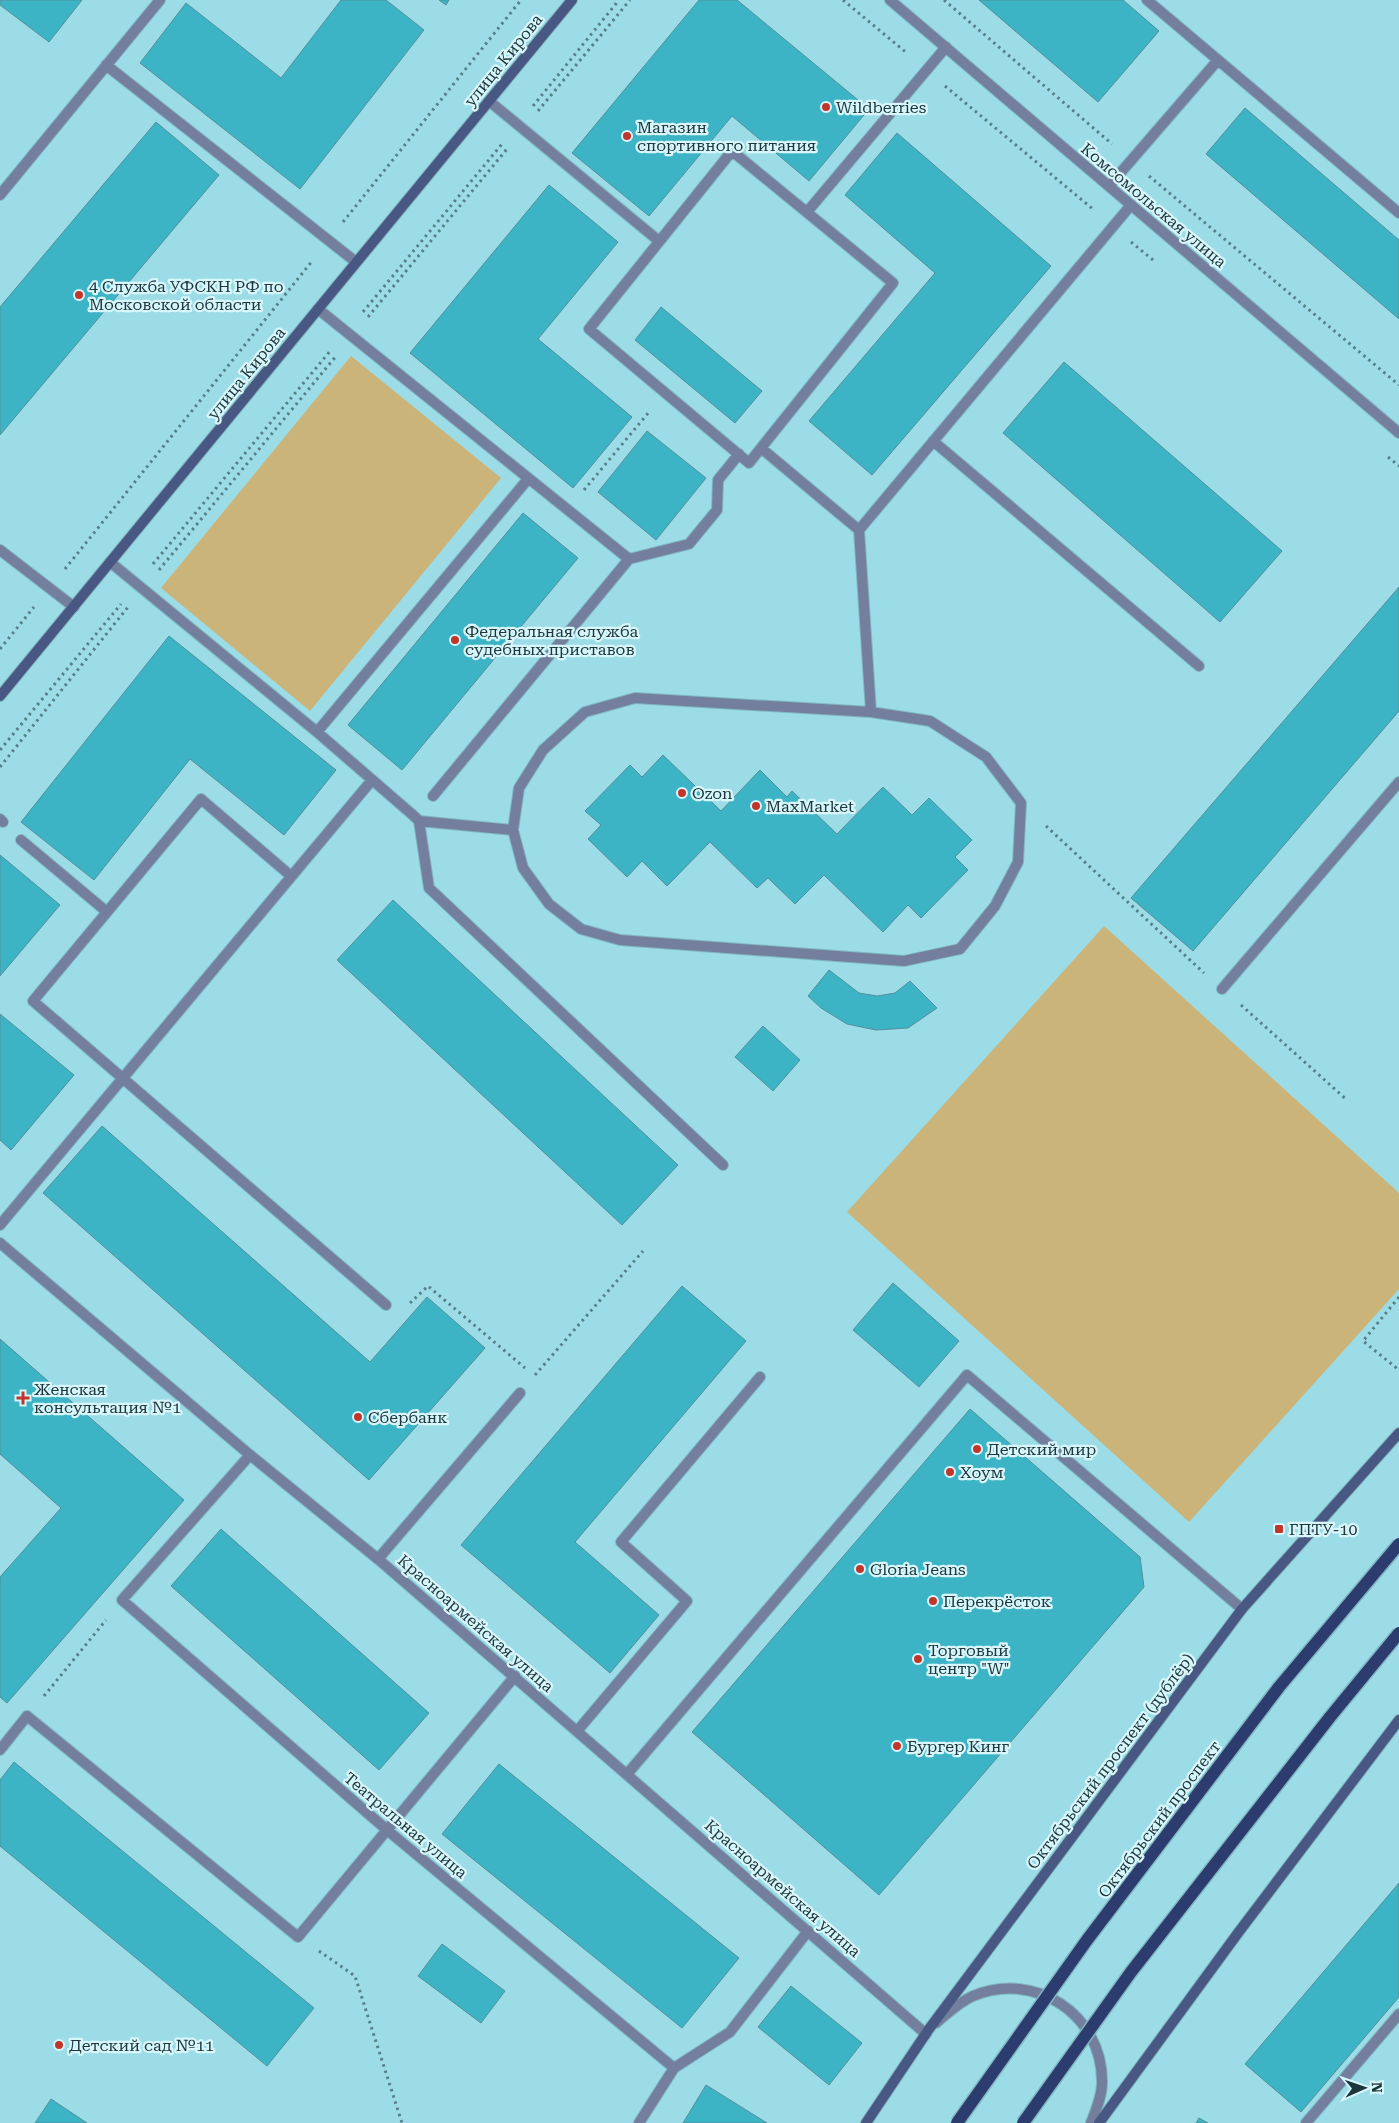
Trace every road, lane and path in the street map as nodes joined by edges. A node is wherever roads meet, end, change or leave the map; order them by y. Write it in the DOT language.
graph roads {
  1 [pos="160,0"];
  2 [pos="521,0"];
  3 [pos="572,0"];
  4 [pos="619,0"];
  5 [pos="630,0"];
  6 [pos="890,0"];
  7 [pos="944,0"];
  8 [pos="1147,0"];
  9 [pos="946,47"];
  10 [pos="1218,60"];
  11 [pos="106,65"];
  12 [pos="489,101"];
  13 [pos="521,127"];
  14 [pos="1130,160"];
  15 [pos="1109,186"];
  16 [pos="0,195"];
  17 [pos="1131,205"];
  18 [pos="807,212"];
  19 [pos="1399,213"];
  20 [pos="328,240"];
  21 [pos="659,241"];
  22 [pos="356,262"];
  23 [pos="318,309"];
  24 [pos="349,334"];
  25 [pos="1399,385"];
  26 [pos="665,393"];
  27 [pos="1399,433"];
  28 [pos="933,441"];
  29 [pos="761,448"];
  30 [pos="739,454"];
  31 [pos="528,478"];
  32 [pos="567,510"];
  33 [pos="859,530"];
  34 [pos="0,550"];
  35 [pos="629,559"];
  36 [pos="110,562"];
  37 [pos="140,587"];
  38 [pos="50,588"];
  39 [pos="74,607"];
  40 [pos="0,649"];
  41 [pos="1199,666"];
  42 [pos="0,696"];
  43 [pos="871,712"];
  44 [pos="317,732"];
  45 [pos="0,750"];
  46 [pos="0,767"];
  47 [pos="372,780"];
  48 [pos="1399,782"];
  49 [pos="433,796"];
  50 [pos="1021,803"];
  51 [pos="419,821"];
  52 [pos="513,830"];
  53 [pos="21,840"];
  54 [pos="292,876"];
  55 [pos="107,912"];
  56 [pos="1222,989"];
  57 [pos="122,1078"];
  58 [pos="1346,1100"];
  59 [pos="724,1164"];
  60 [pos="0,1225"];
  61 [pos="0,1243"];
  62 [pos="643,1251"];
  63 [pos="1399,1297"];
  64 [pos="386,1306"];
  65 [pos="1399,1370"];
  66 [pos="534,1376"];
  67 [pos="760,1377"];
  68 [pos="520,1393"];
  69 [pos="1399,1433"];
  70 [pos="250,1455"];
  71 [pos="1399,1544"];
  72 [pos="378,1559"];
  73 [pos="122,1600"];
  74 [pos="1242,1609"];
  75 [pos="1399,1632"];
  76 [pos="515,1676"];
  77 [pos="27,1716"];
  78 [pos="1399,1720"];
  79 [pos="578,1730"];
  80 [pos="0,1750"];
  81 [pos="628,1774"];
  82 [pos="386,1830"];
  83 [pos="808,1931"];
  84 [pos="298,1936"];
  85 [pos="1399,2014"];
  86 [pos="928,2031"];
  87 [pos="674,2068"];
  88 [pos="402,2123"];
  89 [pos="639,2123"];
  90 [pos="866,2123"];
  91 [pos="957,2123"];
  92 [pos="1023,2123"];
  93 [pos="1091,2123"];
  94 [pos="1099,2123"];
  95 [pos="1306,2123"];
  1 -- 11 [label="street"];
  2 -- 20 [label="path"];
  3 -- 12 [label="main road, улица Кирова"];
  4 -- 13 [label="path"];
  5 -- 13 [label="path"];
  6 -- 9 [label="street, Комсомольская улица"];
  7 -- 14 [label="path"];
  8 -- 10 [label="street"];
  9 -- 15 [label="street, Комсомольская улица"];
  9 -- 18 [label="street"];
  10 -- 14 [label="street"];
  10 -- 19 [label="street"];
  11 -- 16 [label="street"];
  11 -- 20 [label="street"];
  12 -- 13 [label="street"];
  12 -- 22 [label="main road, улица Кирова"];
  13 -- 21 [label="street"];
  13 -- 24 [label="path"];
  13 -- 24 [label="path"];
  14 -- 15 [label="street"];
  14 -- 25 [label="path"];
  15 -- 17 [label="street, Комсомольская улица"];
  17 -- 27 [label="street, Комсомольская улица"];
  17 -- 28 [label="street"];
  18 -- 21 [label="street"];
  18 -- 29 [label="street"];
  20 -- 22 [label="street"];
  20 -- 38 [label="path"];
  21 -- 26 [label="street"];
  22 -- 23 [label="main road, улица Кирова"];
  23 -- 24 [label="street"];
  23 -- 36 [label="main road, улица Кирова"];
  24 -- 31 [label="street"];
  24 -- 37 [label="path"];
  24 -- 37 [label="path"];
  26 -- 30 [label="street"];
  26 -- 32 [label="path"];
  28 -- 33 [label="street"];
  28 -- 41 [label="street"];
  29 -- 30 [label="street"];
  29 -- 33 [label="street"];
  30 -- 35 [label="street"];
  31 -- 32 [label="street"];
  31 -- 44 [label="street"];
  32 -- 35 [label="street"];
  33 -- 43 [label="street"];
  34 -- 38 [label="street"];
  35 -- 49 [label="street"];
  36 -- 37 [label="street"];
  36 -- 39 [label="main road, улица Кирова"];
  37 -- 44 [label="street"];
  37 -- 45 [label="path"];
  37 -- 46 [label="path"];
  38 -- 39 [label="street"];
  38 -- 40 [label="path"];
  39 -- 42 [label="main road, улица Кирова"];
  43 -- 50 [label="street"];
  43 -- 52 [label="street"];
  44 -- 47 [label="street"];
  47 -- 51 [label="street"];
  47 -- 54 [label="street"];
  48 -- 56 [label="street"];
  50 -- 52 [label="street"];
  50 -- 56 [label="path"];
  51 -- 52 [label="street"];
  51 -- 59 [label="street"];
  53 -- 55 [label="street"];
  54 -- 55 [label="street"];
  54 -- 57 [label="street"];
  55 -- 57 [label="street"];
  56 -- 58 [label="path"];
  57 -- 60 [label="street"];
  57 -- 64 [label="street"];
  61 -- 70 [label="street, Красноармейская улица"];
  62 -- 66 [label="path"];
  63 -- 65 [label="path"];
  64 -- 66 [label="path"];
  66 -- 68 [label="path"];
  67 -- 79 [label="street"];
  68 -- 72 [label="street"];
  69 -- 74 [label="main road, Октябрьский проспект (дублёр)"];
  70 -- 72 [label="street, Красноармейская улица"];
  70 -- 73 [label="street"];
  71 -- 91 [label="main road, Октябрьский проспект, bridge"];
  72 -- 76 [label="street, Красноармейская улица"];
  73 -- 77 [label="path"];
  73 -- 82 [label="street, Театральная улица"];
  74 -- 81 [label="street"];
  74 -- 86 [label="main road, Октябрьский проспект (дублёр)"];
  75 -- 92 [label="main road, bridge"];
  76 -- 79 [label="street, Красноармейская улица"];
  76 -- 82 [label="street"];
  77 -- 80 [label="street"];
  77 -- 84 [label="street"];
  78 -- 94 [label="main road"];
  79 -- 81 [label="street, Красноармейская улица"];
  81 -- 83 [label="street, Красноармейская улица"];
  82 -- 84 [label="street"];
  82 -- 87 [label="street, Театральная улица"];
  83 -- 86 [label="street, Красноармейская улица"];
  83 -- 87 [label="street"];
  84 -- 88 [label="path"];
  85 -- 95 [label="street"];
  86 -- 90 [label="main road, Октябрьский проспект (дублёр)"];
  86 -- 93 [label="street"];
  87 -- 89 [label="street"];
}
